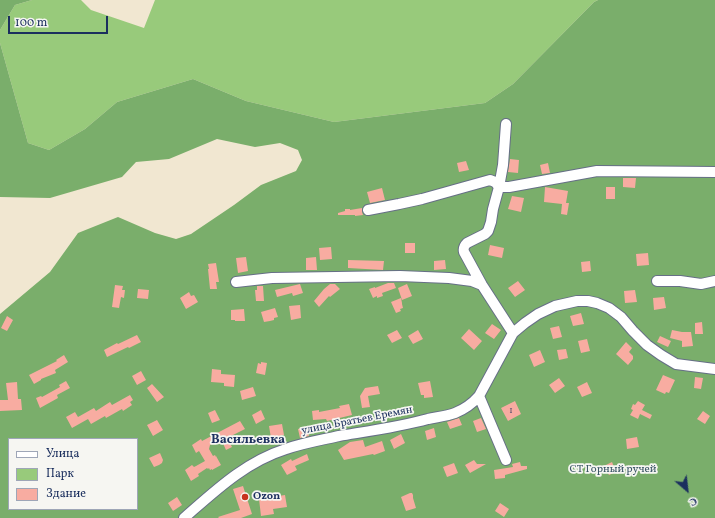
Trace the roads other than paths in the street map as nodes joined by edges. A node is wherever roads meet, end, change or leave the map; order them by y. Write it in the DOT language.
graph roads {
  1 [pos="506,124"];
  2 [pos="715,172"];
  3 [pos="499,187"];
  4 [pos="368,210"];
  5 [pos="658,281"];
  6 [pos="236,282"];
  7 [pos="715,282"];
  8 [pos="482,285"];
  9 [pos="513,333"];
  10 [pos="715,369"];
  11 [pos="479,396"];
  12 [pos="506,460"];
  13 [pos="184,518"];
  1 -- 3 [label="street"];
  2 -- 3 [label="street"];
  3 -- 4 [label="street"];
  3 -- 8 [label="street"];
  5 -- 7 [label="street"];
  6 -- 8 [label="street"];
  8 -- 9 [label="street"];
  9 -- 10 [label="street, улица Братьев Еремян"];
  9 -- 11 [label="street, улица Братьев Еремян"];
  11 -- 12 [label="street"];
  11 -- 13 [label="street, улица Братьев Еремян"];
}
